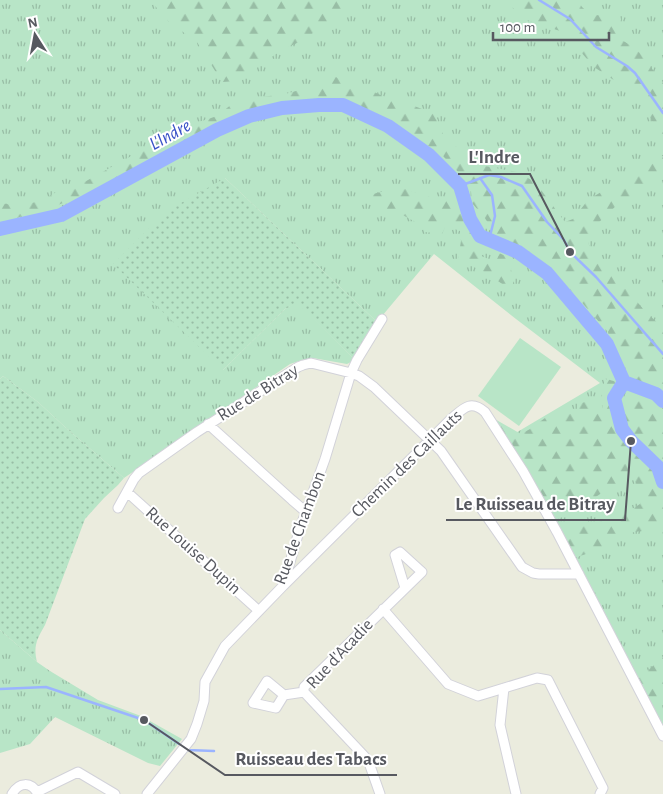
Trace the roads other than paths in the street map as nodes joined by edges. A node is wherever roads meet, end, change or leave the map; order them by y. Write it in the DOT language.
graph roads {
  1 [pos="382,319"];
  2 [pos="351,373"];
  3 [pos="208,424"];
  4 [pos="430,439"];
  5 [pos="127,492"];
  6 [pos="118,508"];
  7 [pos="306,512"];
  8 [pos="579,574"];
  9 [pos="283,586"];
  10 [pos="405,588"];
  11 [pos="383,609"];
  12 [pos="259,611"];
  13 [pos="504,688"];
  14 [pos="304,692"];
  15 [pos="284,695"];
  16 [pos="663,736"];
  17 [pos="38,793"];
  18 [pos="12,794"];
  19 [pos="115,794"];
  20 [pos="147,794"];
  21 [pos="380,794"];
  22 [pos="516,794"];
  23 [pos="601,794"];
  1 -- 2 [label="street, Rue de Chambon"];
  2 -- 3 [label="street, Rue de Bitray"];
  2 -- 4 [label="street, Rue de Bitray"];
  2 -- 7 [label="street, Rue de Chambon"];
  3 -- 5 [label="street, Rue de Bitray"];
  3 -- 7 [label="street"];
  4 -- 8 [label="street, Rue de Bitray"];
  4 -- 8 [label="street, Chemin des Caillauts"];
  4 -- 9 [label="street, Chemin des Caillauts"];
  5 -- 6 [label="street, Rue de Bitray"];
  5 -- 12 [label="street, Rue Louise Dupin"];
  7 -- 9 [label="street, Rue de Chambon"];
  8 -- 16 [label="street, Chemin des Caillauts"];
  9 -- 12 [label="street, Rue de Chambon"];
  10 -- 11 [label="street, Rue d'Acadie"];
  11 -- 13 [label="street"];
  11 -- 14 [label="street, Rue d'Acadie"];
  12 -- 20 [label="street, Rue de Chambon"];
  13 -- 22 [label="street"];
  13 -- 23 [label="street"];
  14 -- 15 [label="street"];
  14 -- 21 [label="street, Rue d'Acadie"];
  17 -- 18 [label="street"];
  17 -- 19 [label="street"];
}
